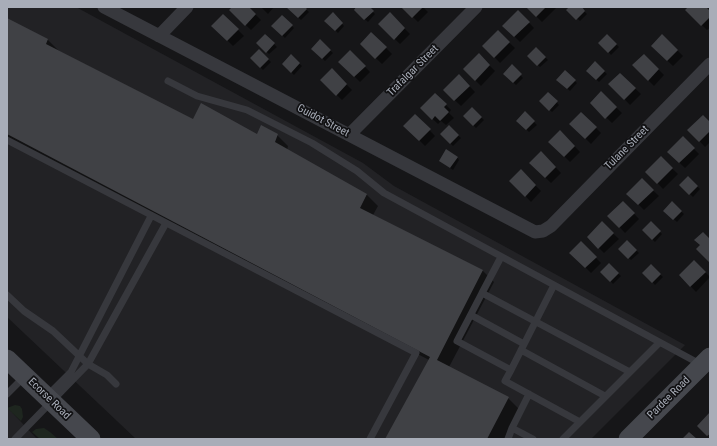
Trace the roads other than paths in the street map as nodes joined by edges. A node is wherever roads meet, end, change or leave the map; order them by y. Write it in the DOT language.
graph roads {
  1 [pos="104,7"];
  2 [pos="187,7"];
  3 [pos="476,7"];
  4 [pos="159,36"];
  5 [pos="710,64"];
  6 [pos="168,81"];
  7 [pos="349,135"];
  8 [pos="7,140"];
  9 [pos="151,216"];
  10 [pos="166,223"];
  11 [pos="543,231"];
  12 [pos="502,257"];
  13 [pos="554,285"];
  14 [pos="482,293"];
  15 [pos="7,294"];
  16 [pos="470,315"];
  17 [pos="536,321"];
  18 [pos="659,343"];
  19 [pos="523,347"];
  20 [pos="79,355"];
  21 [pos="7,359"];
  22 [pos="706,361"];
  23 [pos="88,364"];
  24 [pos="511,370"];
  25 [pos="628,371"];
  26 [pos="24,376"];
  27 [pos="116,384"];
  28 [pos="7,394"];
  29 [pos="529,394"];
  30 [pos="605,396"];
  31 [pos="49,399"];
  32 [pos="580,422"];
  33 [pos="512,428"];
  34 [pos="15,439"];
  35 [pos="91,439"];
  36 [pos="370,439"];
  37 [pos="508,439"];
  38 [pos="533,439"];
  39 [pos="563,439"];
  40 [pos="628,439"];
  1 -- 4 [label="street, Guidot Street"];
  2 -- 4 [label="street"];
  3 -- 7 [label="street, Trafalgar Street"];
  4 -- 7 [label="street, Guidot Street"];
  5 -- 11 [label="street, Tulane Street"];
  6 -- 12 [label="lane"];
  7 -- 11 [label="street, Guidot Street"];
  8 -- 9 [label="lane"];
  9 -- 10 [label="lane"];
  9 -- 20 [label="lane"];
  10 -- 23 [label="lane"];
  10 -- 36 [label="lane"];
  12 -- 13 [label="lane"];
  12 -- 14 [label="lane"];
  13 -- 17 [label="lane"];
  13 -- 18 [label="lane"];
  14 -- 16 [label="lane"];
  14 -- 17 [label="lane"];
  15 -- 20 [label="lane"];
  16 -- 19 [label="lane"];
  16 -- 24 [label="lane"];
  17 -- 19 [label="lane"];
  17 -- 25 [label="lane"];
  18 -- 22 [label="lane"];
  18 -- 25 [label="lane"];
  19 -- 24 [label="lane"];
  19 -- 30 [label="lane"];
  20 -- 23 [label="lane"];
  20 -- 31 [label="lane"];
  21 -- 26 [label="main road, Ecorse Road"];
  22 -- 40 [label="main road, Pardee Road"];
  23 -- 27 [label="lane"];
  23 -- 31 [label="lane"];
  24 -- 29 [label="lane"];
  25 -- 30 [label="lane"];
  26 -- 28 [label="lane"];
  26 -- 31 [label="main road, Ecorse Road"];
  29 -- 32 [label="lane"];
  29 -- 33 [label="lane"];
  30 -- 32 [label="lane"];
  31 -- 34 [label="lane"];
  31 -- 35 [label="main road, Ecorse Road"];
  32 -- 39 [label="lane"];
  33 -- 37 [label="lane"];
  33 -- 38 [label="lane"];
}
